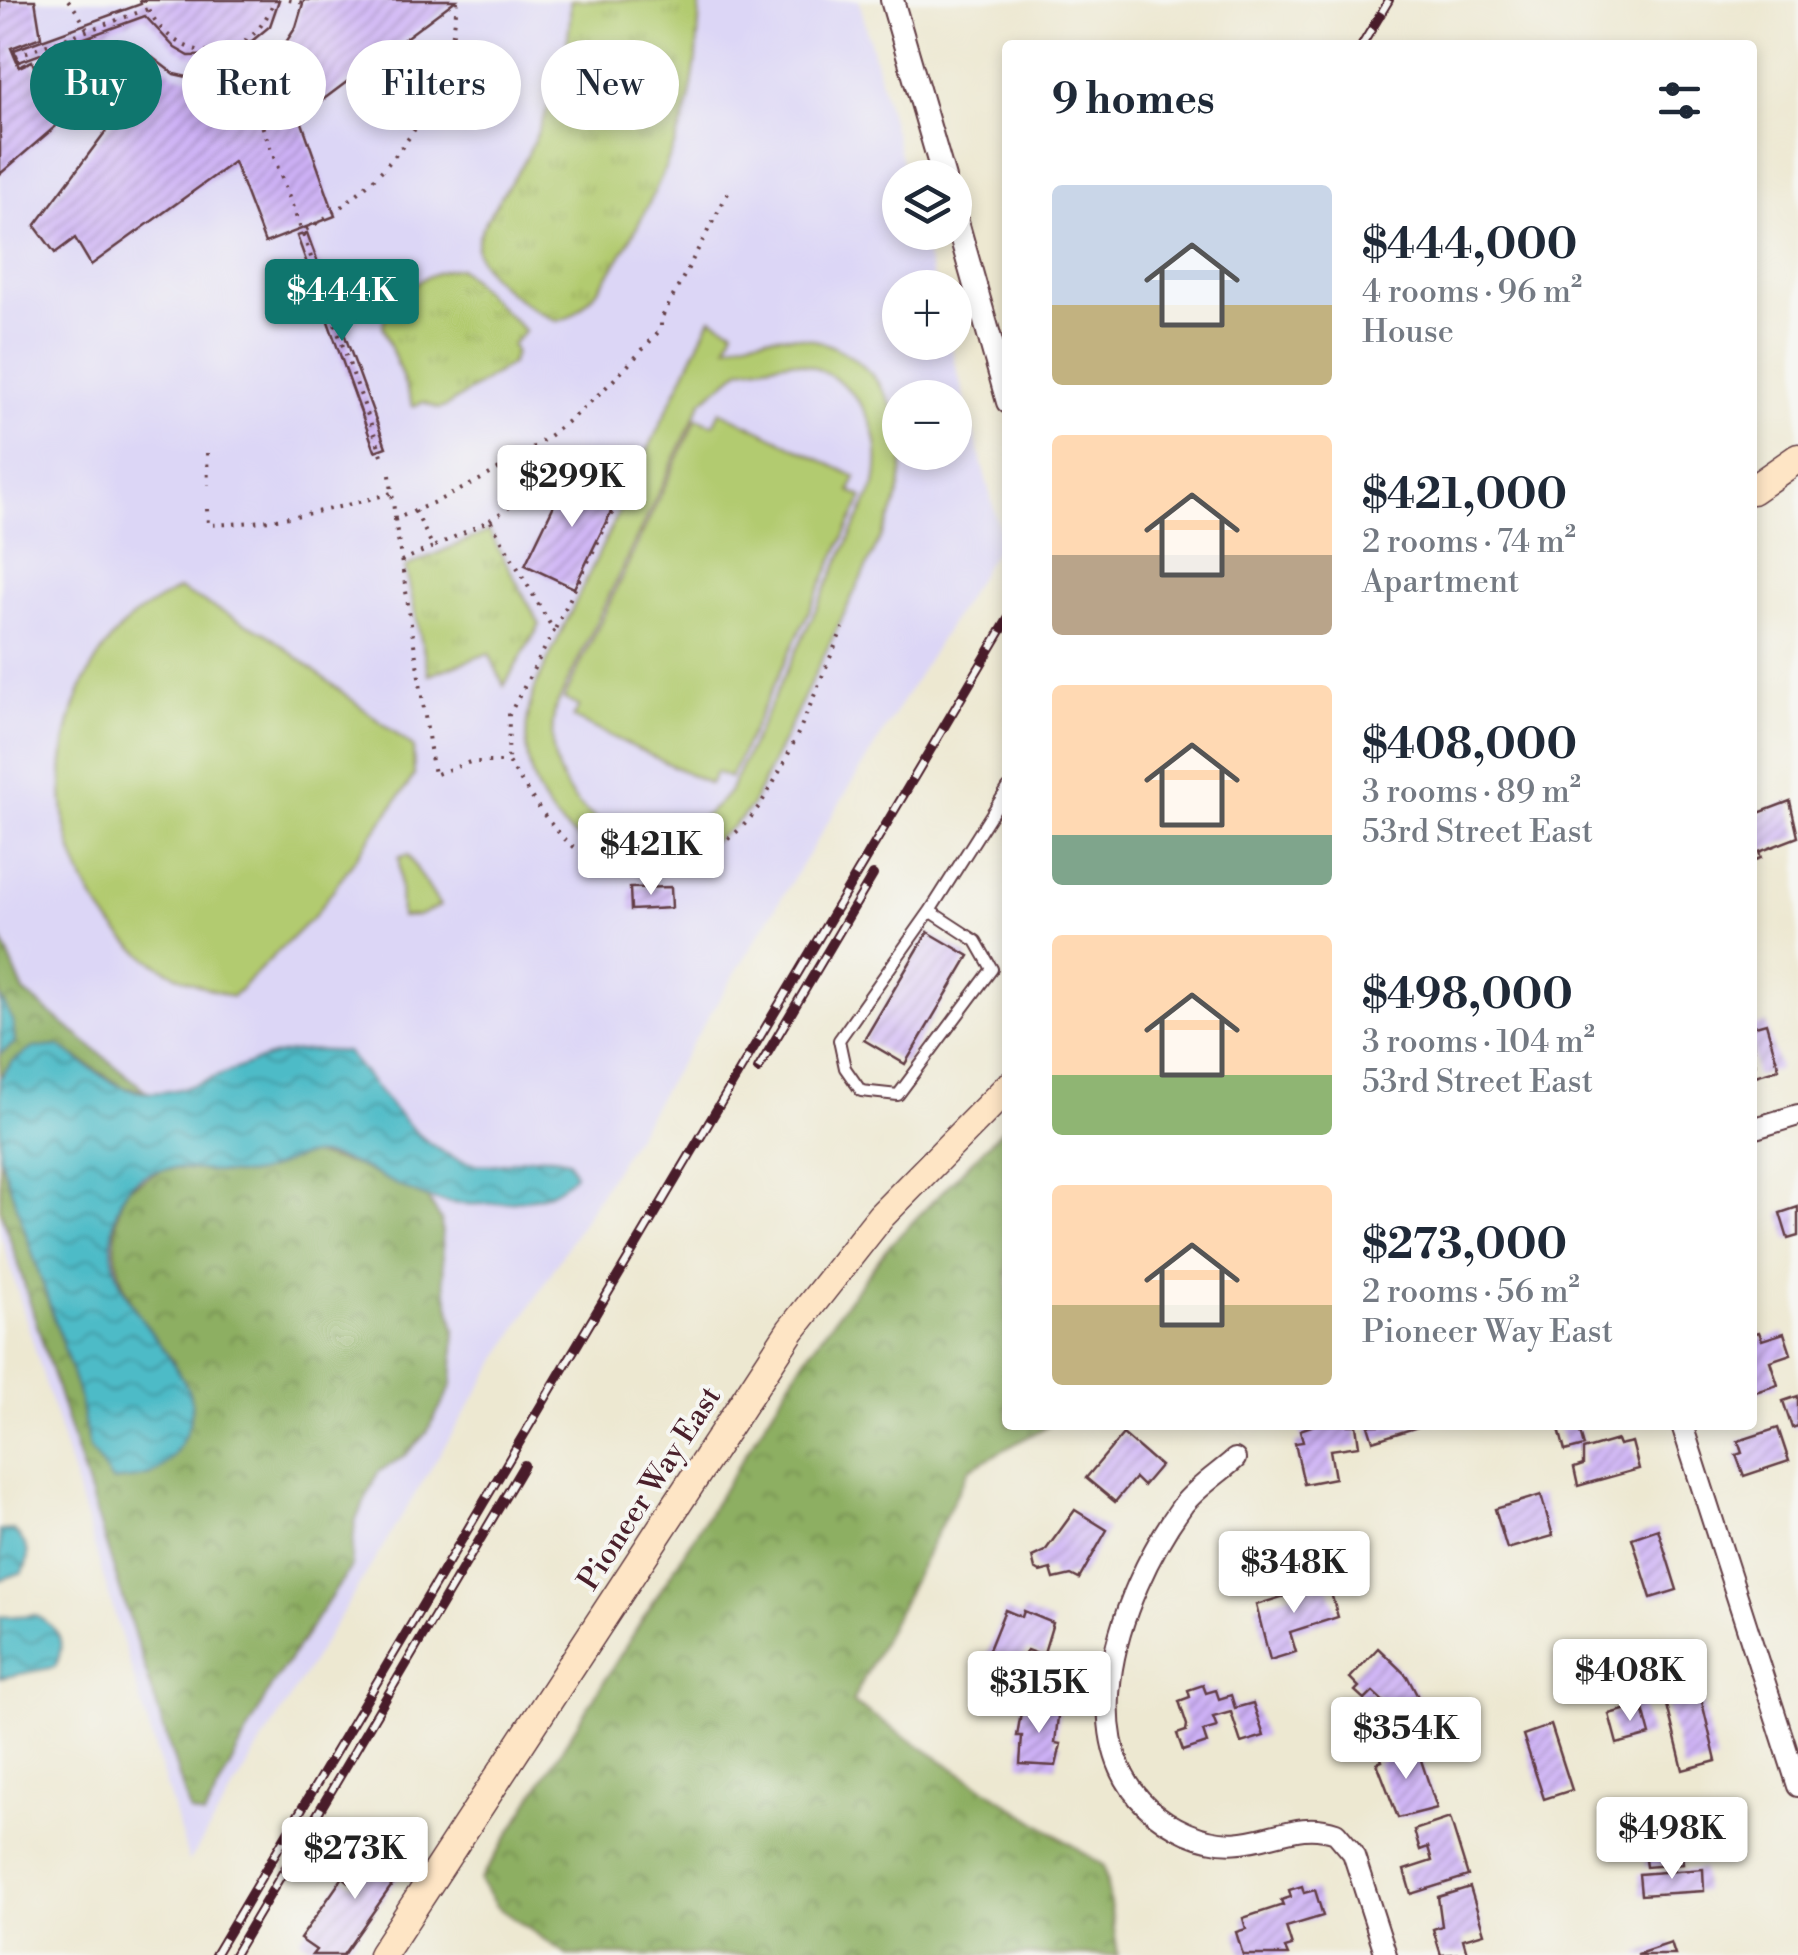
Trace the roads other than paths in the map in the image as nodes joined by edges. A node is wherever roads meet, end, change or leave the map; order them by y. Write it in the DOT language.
graph roads {
  1 [pos="892,0"];
  2 [pos="939,160"];
  3 [pos="965,250"];
  4 [pos="1002,381"];
  5 [pos="1798,458"];
  6 [pos="1757,487"];
  7 [pos="1002,797"];
  8 [pos="930,911"];
  9 [pos="1002,1093"];
  10 [pos="1798,1115"];
  11 [pos="1757,1127"];
  12 [pos="1684,1430"];
  13 [pos="1235,1459"];
  14 [pos="1798,1786"];
  15 [pos="382,1955"];
  16 [pos="1386,1955"];
  1 -- 2 [label="street"];
  3 -- 4 [label="street"];
  5 -- 6 [label="main road"];
  7 -- 8 [label="lane"];
  8 -- 8 [label="lane"];
  9 -- 15 [label="main road, Pioneer Way East"];
  10 -- 11 [label="street"];
  12 -- 14 [label="street"];
  13 -- 16 [label="street"];
}
